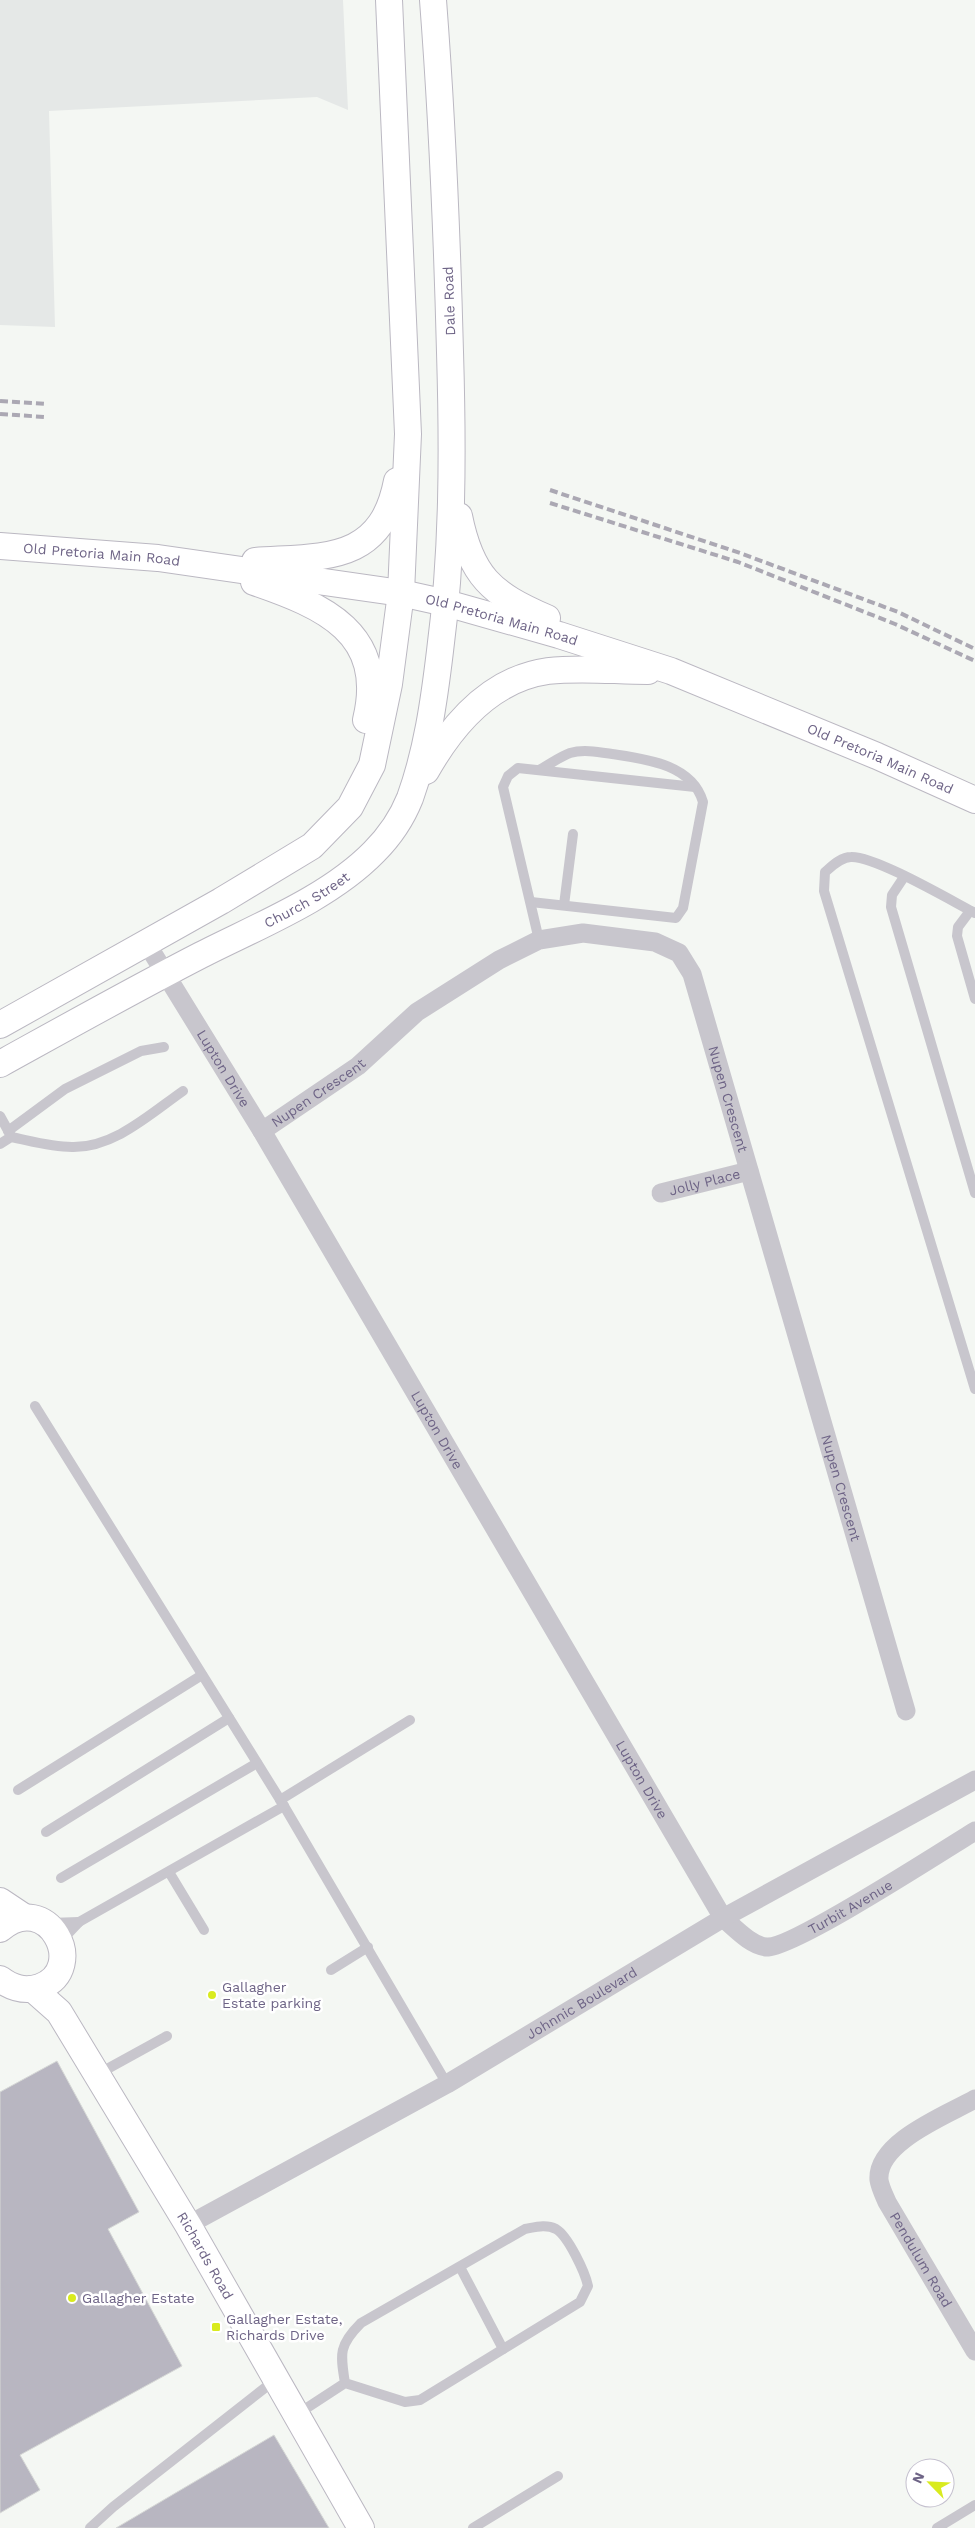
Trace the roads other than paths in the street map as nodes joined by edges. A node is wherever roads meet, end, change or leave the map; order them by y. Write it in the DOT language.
graph roads {
  1 [pos="390,0"];
  2 [pos="434,0"];
  3 [pos="407,400"];
  4 [pos="453,483"];
  5 [pos="0,546"];
  6 [pos="204,564"];
  7 [pos="401,593"];
  8 [pos="446,602"];
  9 [pos="662,668"];
  10 [pos="539,770"];
  11 [pos="695,787"];
  12 [pos="410,798"];
  13 [pos="975,800"];
  14 [pos="332,827"];
  15 [pos="573,834"];
  16 [pos="904,877"];
  17 [pos="531,902"];
  18 [pos="564,906"];
  19 [pos="973,912"];
  20 [pos="539,940"];
  21 [pos="147,944"];
  22 [pos="166,973"];
  23 [pos="975,998"];
  24 [pos="0,1025"];
  25 [pos="164,1047"];
  26 [pos="0,1064"];
  27 [pos="183,1091"];
  28 [pos="0,1116"];
  29 [pos="262,1131"];
  30 [pos="9,1134"];
  31 [pos="0,1144"];
  32 [pos="749,1171"];
  33 [pos="661,1192"];
  34 [pos="975,1193"];
  35 [pos="975,1389"];
  36 [pos="35,1406"];
  37 [pos="202,1675"];
  38 [pos="906,1711"];
  39 [pos="229,1718"];
  40 [pos="410,1720"];
  41 [pos="257,1763"];
  42 [pos="975,1780"];
  43 [pos="18,1790"];
  44 [pos="282,1803"];
  45 [pos="975,1831"];
  46 [pos="46,1832"];
  47 [pos="169,1872"];
  48 [pos="61,1878"];
  49 [pos="0,1901"];
  50 [pos="723,1918"];
  51 [pos="79,1922"];
  52 [pos="43,1927"];
  53 [pos="0,1929"];
  54 [pos="204,1930"];
  55 [pos="368,1947"];
  56 [pos="331,1970"];
  57 [pos="0,1979"];
  58 [pos="43,1983"];
  59 [pos="167,2036"];
  60 [pos="97,2074"];
  61 [pos="447,2084"];
  62 [pos="975,2099"];
  63 [pos="188,2225"];
  64 [pos="460,2267"];
  65 [pos="503,2349"];
  66 [pos="975,2351"];
  67 [pos="275,2380"];
  68 [pos="346,2384"];
  69 [pos="295,2416"];
  70 [pos="558,2476"];
  71 [pos="975,2505"];
  72 [pos="90,2528"];
  73 [pos="361,2528"];
  74 [pos="473,2528"];
  75 [pos="937,2528"];
  1 -- 3 [label="main road"];
  2 -- 4 [label="main road, Dale Road"];
  3 -- 6 [label="main road"];
  3 -- 7 [label="main road"];
  4 -- 8 [label="main road, Dale Road"];
  4 -- 9 [label="main road"];
  5 -- 6 [label="main road, Old Pretoria Main Road"];
  6 -- 7 [label="main road, Old Pretoria Main Road"];
  6 -- 14 [label="main road"];
  7 -- 8 [label="main road, Old Pretoria Main Road"];
  7 -- 14 [label="main road"];
  8 -- 9 [label="main road, Old Pretoria Main Road"];
  8 -- 12 [label="main road, Church Street"];
  9 -- 12 [label="main road"];
  9 -- 13 [label="main road, Old Pretoria Main Road"];
  10 -- 11 [label="lane"];
  10 -- 11 [label="lane"];
  10 -- 17 [label="lane"];
  11 -- 18 [label="lane"];
  12 -- 22 [label="main road, Church Street"];
  14 -- 21 [label="main road"];
  15 -- 18 [label="lane"];
  16 -- 19 [label="lane"];
  16 -- 34 [label="lane"];
  16 -- 35 [label="lane"];
  17 -- 18 [label="lane"];
  17 -- 20 [label="lane"];
  19 -- 23 [label="lane"];
  20 -- 29 [label="street, Nupen Crescent"];
  20 -- 32 [label="street, Nupen Crescent"];
  21 -- 22 [label="street, Lupton Drive"];
  21 -- 24 [label="main road"];
  22 -- 26 [label="main road, Church Street"];
  22 -- 29 [label="street, Lupton Drive"];
  25 -- 30 [label="lane"];
  27 -- 30 [label="lane"];
  28 -- 30 [label="lane"];
  29 -- 50 [label="street, Lupton Drive"];
  30 -- 31 [label="lane"];
  32 -- 33 [label="street, Jolly Place"];
  32 -- 38 [label="street, Nupen Crescent"];
  36 -- 37 [label="lane"];
  37 -- 39 [label="lane"];
  37 -- 43 [label="lane"];
  39 -- 41 [label="lane"];
  39 -- 46 [label="lane"];
  40 -- 44 [label="lane"];
  41 -- 44 [label="lane"];
  41 -- 48 [label="lane"];
  42 -- 50 [label="street, Johnnic Boulevard"];
  44 -- 47 [label="lane"];
  44 -- 55 [label="lane"];
  45 -- 50 [label="street, Turbit Avenue"];
  47 -- 51 [label="lane"];
  47 -- 54 [label="lane"];
  49 -- 52 [label="main road"];
  50 -- 61 [label="street, Johnnic Boulevard"];
  51 -- 52 [label="lane"];
  51 -- 52 [label="lane"];
  52 -- 53 [label="main road"];
  52 -- 58 [label="main road"];
  55 -- 56 [label="lane"];
  55 -- 61 [label="lane"];
  57 -- 58 [label="main road"];
  58 -- 60 [label="main road, Richards Road"];
  59 -- 60 [label="lane"];
  60 -- 63 [label="main road, Richards Road"];
  61 -- 63 [label="street, Johnnic Boulevard"];
  62 -- 66 [label="street, Pendulum Road"];
  63 -- 67 [label="main road, Richards Road"];
  64 -- 65 [label="lane"];
  64 -- 65 [label="lane"];
  64 -- 68 [label="lane"];
  65 -- 68 [label="lane"];
  67 -- 69 [label="main road, Richards Road"];
  67 -- 72 [label="lane"];
  68 -- 69 [label="lane"];
  69 -- 73 [label="main road, Richards Road"];
  70 -- 74 [label="lane"];
  71 -- 75 [label="lane"];
}
